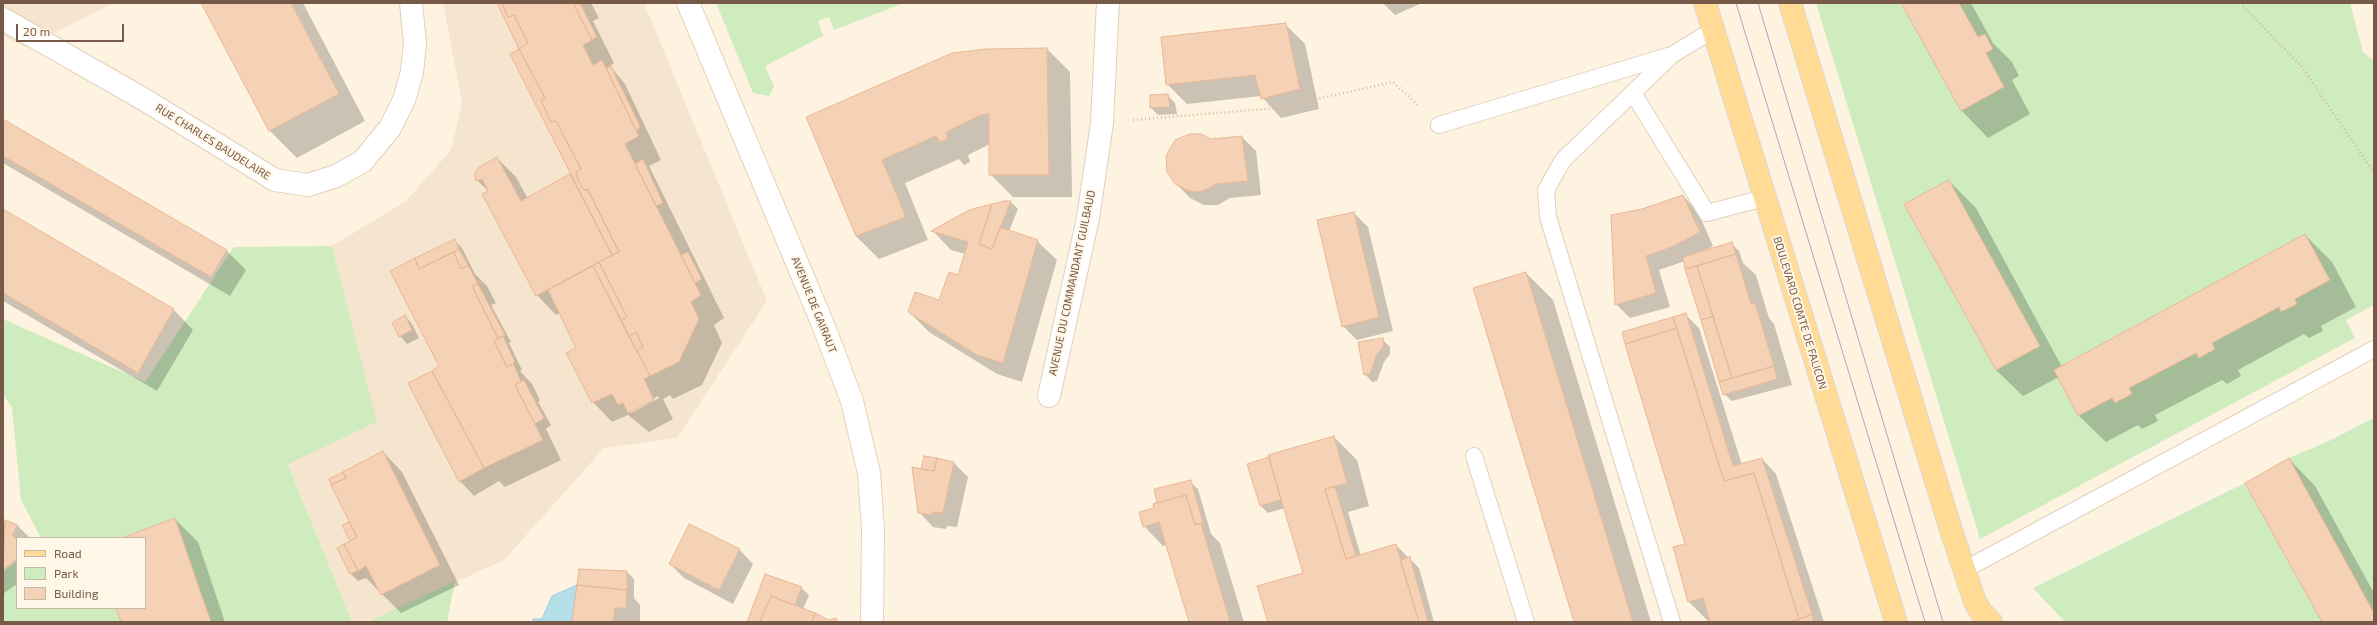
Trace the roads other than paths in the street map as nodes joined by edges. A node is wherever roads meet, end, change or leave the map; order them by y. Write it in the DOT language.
graph roads {
  1 [pos="411,3"];
  2 [pos="688,3"];
  3 [pos="1108,3"];
  4 [pos="1705,3"];
  5 [pos="1790,3"];
  6 [pos="3,19"];
  7 [pos="1713,30"];
  8 [pos="1672,55"];
  9 [pos="1633,93"];
  10 [pos="1439,124"];
  11 [pos="1764,198"];
  12 [pos="2374,349"];
  13 [pos="1049,396"];
  14 [pos="1474,456"];
  15 [pos="1964,570"];
  16 [pos="1986,620"];
  17 [pos="872,622"];
  18 [pos="1526,622"];
  19 [pos="1672,622"];
  20 [pos="1896,622"];
  1 -- 6 [label="street, RUE CHARLES BAUDELAIRE"];
  2 -- 17 [label="street, AVENUE DE GAIRAUT"];
  3 -- 13 [label="street, AVENUE DU COMMANDANT GUILBAUD"];
  4 -- 7 [label="main road, BOULEVARD COMTE DE FALICON"];
  5 -- 15 [label="main road"];
  7 -- 8 [label="lane"];
  7 -- 11 [label="main road, BOULEVARD COMTE DE FALICON"];
  8 -- 9 [label="lane"];
  8 -- 10 [label="lane"];
  9 -- 11 [label="lane"];
  9 -- 19 [label="lane"];
  11 -- 20 [label="main road, BOULEVARD COMTE DE FALICON"];
  12 -- 15 [label="lane"];
  14 -- 18 [label="lane"];
  15 -- 16 [label="main road"];
}
